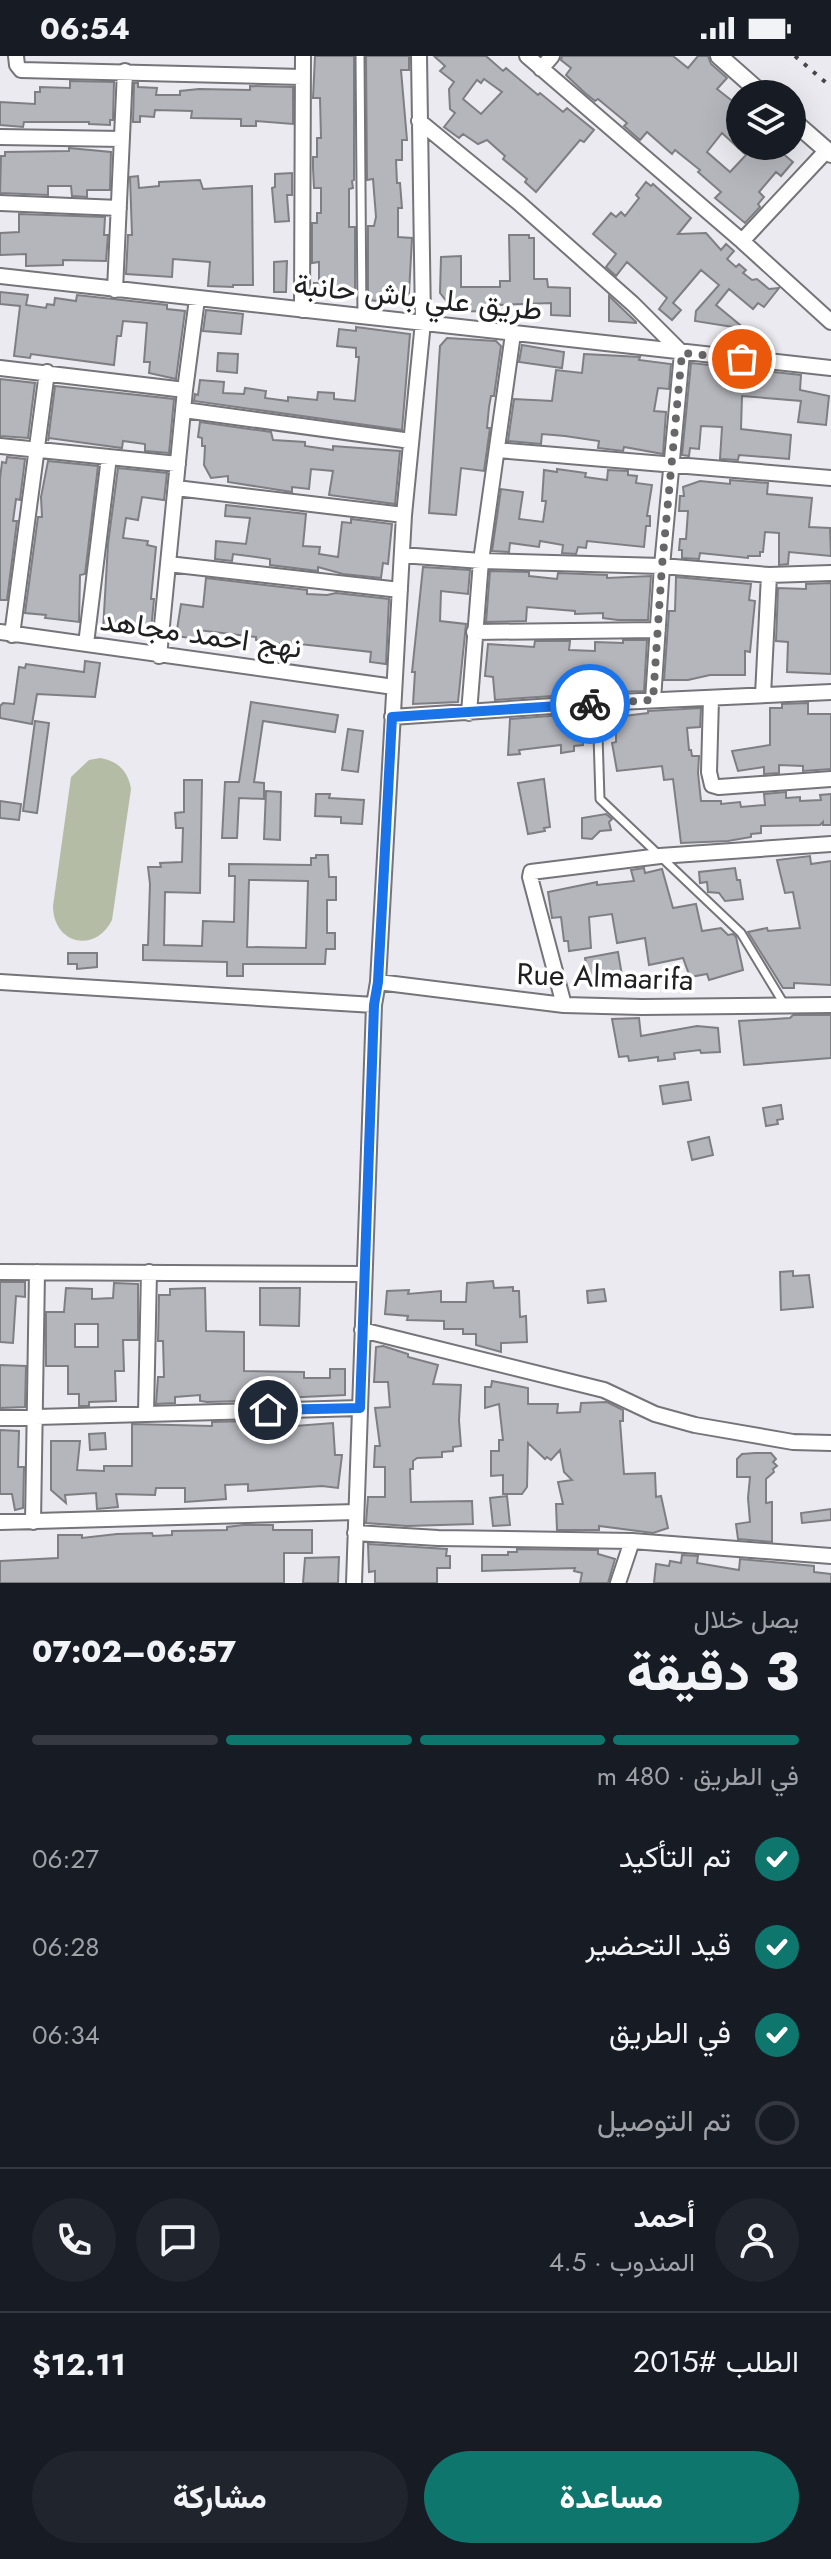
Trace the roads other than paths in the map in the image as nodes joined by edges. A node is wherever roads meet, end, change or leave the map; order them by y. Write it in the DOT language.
graph roads {
  1 [pos="16,56"];
  2 [pos="134,56"];
  3 [pos="303,56"];
  4 [pos="360,56"];
  5 [pos="419,56"];
  6 [pos="527,56"];
  7 [pos="552,56"];
  8 [pos="719,56"];
  9 [pos="541,69"];
  10 [pos="129,72"];
  11 [pos="302,77"];
  12 [pos="746,80"];
  13 [pos="419,121"];
  14 [pos="806,132"];
  15 [pos="0,137"];
  16 [pos="122,139"];
  17 [pos="829,152"];
  18 [pos="0,203"];
  19 [pos="119,208"];
  20 [pos="742,241"];
  21 [pos="0,276"];
  22 [pos="115,290"];
  23 [pos="197,299"];
  24 [pos="302,310"];
  25 [pos="362,316"];
  26 [pos="423,322"];
  27 [pos="831,322"];
  28 [pos="513,334"];
  29 [pos="682,353"];
  30 [pos="0,368"];
  31 [pos="831,368"];
  32 [pos="47,372"];
  33 [pos="185,390"];
  34 [pos="184,410"];
  35 [pos="411,441"];
  36 [pos="0,446"];
  37 [pos="38,450"];
  38 [pos="497,450"];
  39 [pos="109,457"];
  40 [pos="178,464"];
  41 [pos="672,464"];
  42 [pos="831,478"];
  43 [pos="176,488"];
  44 [pos="404,515"];
  45 [pos="402,555"];
  46 [pos="481,561"];
  47 [pos="168,564"];
  48 [pos="662,566"];
  49 [pos="831,573"];
  50 [pos="769,575"];
  51 [pos="400,590"];
  52 [pos="658,630"];
  53 [pos="474,632"];
  54 [pos="6,633"];
  55 [pos="86,644"];
  56 [pos="159,656"];
  57 [pos="394,687"];
  58 [pos="831,692"];
  59 [pos="763,695"];
  60 [pos="711,698"];
  61 [pos="653,700"];
  62 [pos="597,703"];
  63 [pos="469,713"];
  64 [pos="392,717"];
  65 [pos="831,779"];
  66 [pos="831,844"];
  67 [pos="660,856"];
  68 [pos="0,982"];
  69 [pos="378,982"];
  70 [pos="374,1005"];
  71 [pos="564,1005"];
  72 [pos="831,1005"];
  73 [pos="785,1006"];
  74 [pos="0,1272"];
  75 [pos="37,1272"];
  76 [pos="149,1272"];
  77 [pos="364,1274"];
  78 [pos="362,1330"];
  79 [pos="360,1408"];
  80 [pos="146,1413"];
  81 [pos="36,1417"];
  82 [pos="0,1418"];
  83 [pos="831,1443"];
  84 [pos="356,1512"];
  85 [pos="0,1522"];
  86 [pos="33,1522"];
  87 [pos="355,1533"];
  88 [pos="632,1541"];
  89 [pos="831,1556"];
  90 [pos="354,1583"];
  91 [pos="618,1583"];
  1 -- 10 [label="street"];
  2 -- 10 [label="street"];
  3 -- 11 [label="street"];
  4 -- 25 [label="lane"];
  5 -- 13 [label="street"];
  6 -- 9 [label="street"];
  7 -- 9 [label="street"];
  8 -- 12 [label="street"];
  9 -- 20 [label="street"];
  10 -- 11 [label="street"];
  10 -- 16 [label="street"];
  11 -- 24 [label="street"];
  13 -- 26 [label="street"];
  13 -- 29 [label="street"];
  14 -- 17 [label="street"];
  15 -- 16 [label="street"];
  16 -- 19 [label="street"];
  17 -- 20 [label="street"];
  18 -- 19 [label="street"];
  19 -- 22 [label="street"];
  20 -- 27 [label="street"];
  21 -- 22 [label="street, طريق علي باش حانبة"];
  22 -- 23 [label="street, طريق علي باش حانبة"];
  23 -- 24 [label="street, طريق علي باش حانبة"];
  23 -- 33 [label="street"];
  24 -- 25 [label="street, طريق علي باش حانبة"];
  25 -- 26 [label="street, طريق علي باش حانبة"];
  26 -- 28 [label="street, طريق علي باش حانبة"];
  26 -- 35 [label="street"];
  28 -- 29 [label="street, طريق علي باش حانبة"];
  28 -- 38 [label="street"];
  29 -- 31 [label="street, طريق علي باش حانبة"];
  29 -- 41 [label="street"];
  30 -- 32 [label="street"];
  32 -- 33 [label="street"];
  32 -- 37 [label="street"];
  33 -- 34 [label="street"];
  34 -- 35 [label="street"];
  34 -- 40 [label="street"];
  35 -- 44 [label="street"];
  36 -- 37 [label="street"];
  37 -- 39 [label="street"];
  37 -- 54 [label="street"];
  38 -- 41 [label="street"];
  38 -- 46 [label="street"];
  39 -- 40 [label="street"];
  39 -- 55 [label="street"];
  40 -- 43 [label="street"];
  41 -- 42 [label="street"];
  41 -- 48 [label="street"];
  43 -- 44 [label="street"];
  43 -- 47 [label="street"];
  44 -- 45 [label="street"];
  45 -- 46 [label="street"];
  45 -- 51 [label="street"];
  46 -- 48 [label="street"];
  46 -- 53 [label="street"];
  47 -- 51 [label="street"];
  47 -- 56 [label="street"];
  48 -- 50 [label="street"];
  48 -- 52 [label="street"];
  49 -- 50 [label="street"];
  50 -- 59 [label="street"];
  51 -- 57 [label="street"];
  52 -- 53 [label="street"];
  52 -- 61 [label="street"];
  53 -- 63 [label="street"];
  54 -- 55 [label="street, نهج احمد مجاهد"];
  55 -- 56 [label="street, نهج احمد مجاهد"];
  56 -- 57 [label="street, نهج احمد مجاهد"];
  57 -- 64 [label="street"];
  58 -- 59 [label="street"];
  59 -- 60 [label="street"];
  60 -- 61 [label="street"];
  60 -- 65 [label="street"];
  61 -- 62 [label="street"];
  62 -- 63 [label="street"];
  62 -- 67 [label="lane"];
  63 -- 64 [label="street"];
  64 -- 69 [label="street"];
  66 -- 67 [label="street"];
  67 -- 71 [label="street"];
  67 -- 73 [label="lane"];
  68 -- 70 [label="street"];
  69 -- 70 [label="street"];
  69 -- 71 [label="street, Rue Almaarifa"];
  70 -- 77 [label="street"];
  71 -- 73 [label="street, Rue Almaarifa"];
  72 -- 73 [label="street, Rue Almaarifa"];
  74 -- 75 [label="street"];
  75 -- 76 [label="street"];
  75 -- 81 [label="street"];
  76 -- 77 [label="street"];
  76 -- 80 [label="street"];
  77 -- 78 [label="street"];
  78 -- 79 [label="street"];
  78 -- 83 [label="street"];
  79 -- 80 [label="street"];
  79 -- 84 [label="street"];
  80 -- 81 [label="street"];
  81 -- 82 [label="street"];
  81 -- 86 [label="street"];
  84 -- 86 [label="street"];
  84 -- 87 [label="street"];
  85 -- 86 [label="street"];
  87 -- 88 [label="street"];
  87 -- 90 [label="street"];
  88 -- 89 [label="street"];
  88 -- 91 [label="street"];
}
